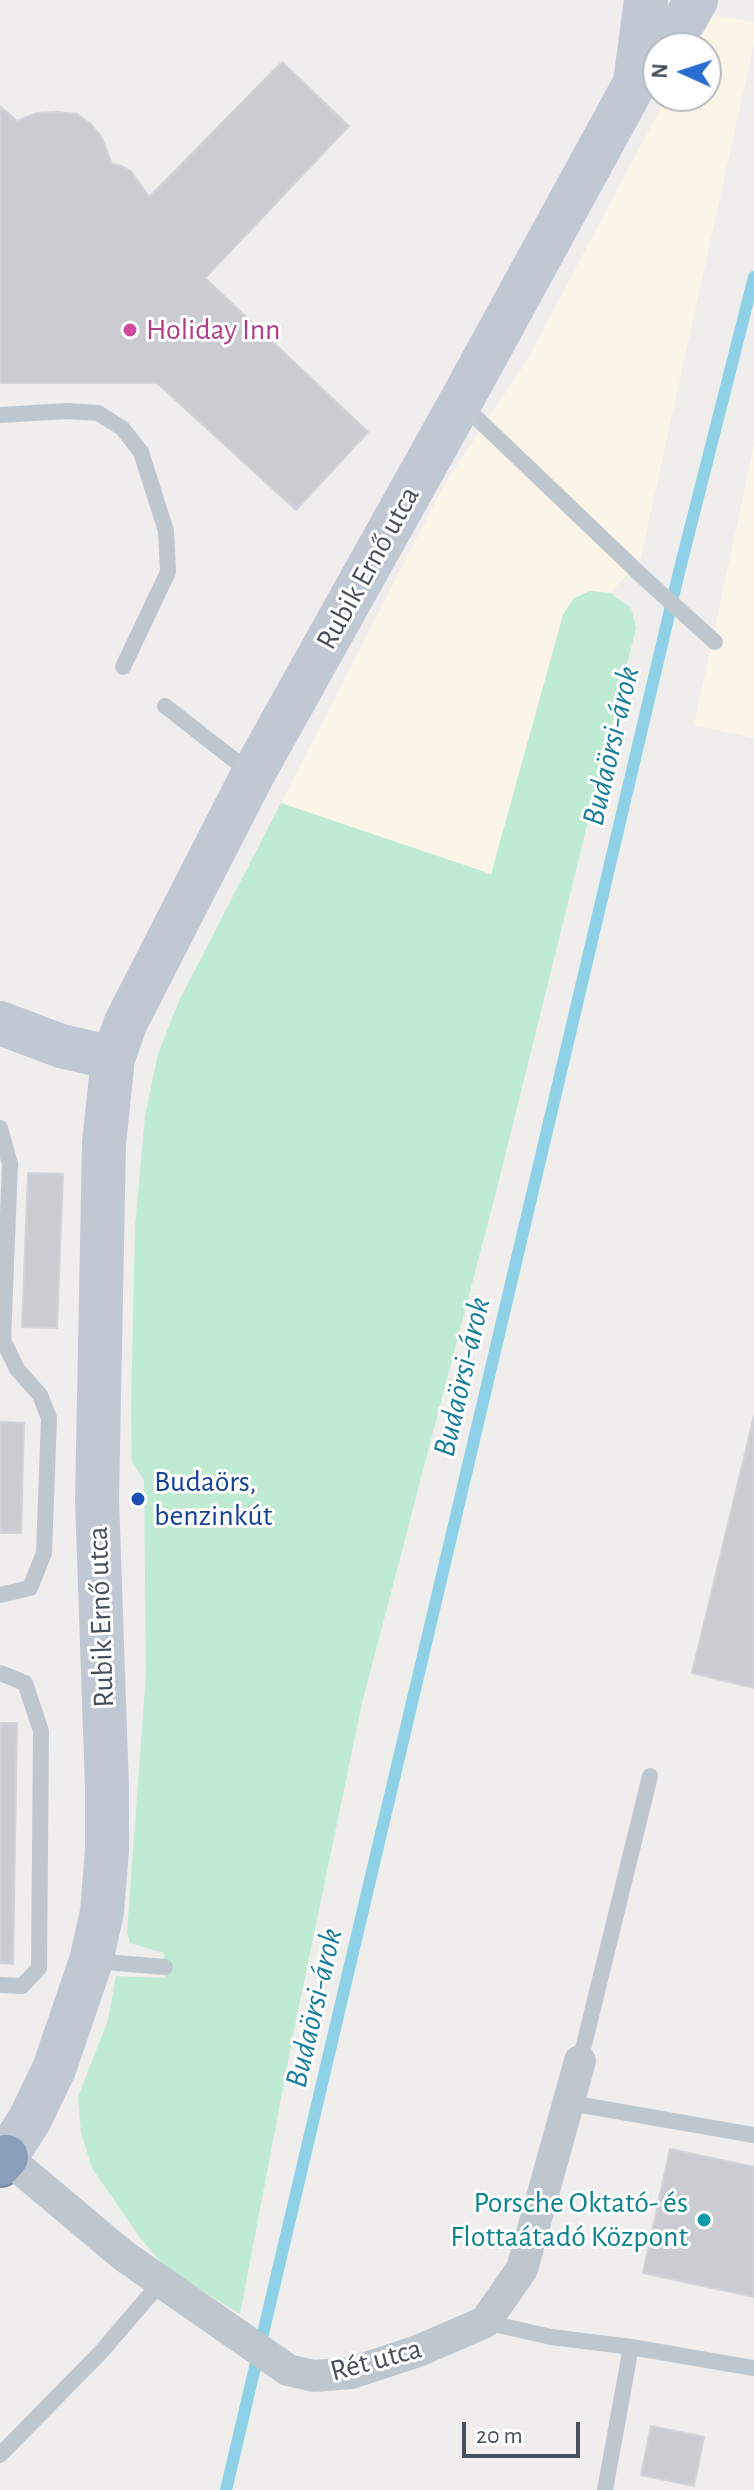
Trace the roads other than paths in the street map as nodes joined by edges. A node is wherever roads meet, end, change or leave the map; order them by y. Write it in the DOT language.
graph roads {
  1 [pos="646,0"];
  2 [pos="696,0"];
  3 [pos="646,32"];
  4 [pos="675,32"];
  5 [pos="642,77"];
  6 [pos="460,403"];
  7 [pos="0,415"];
  8 [pos="715,642"];
  9 [pos="123,667"];
  10 [pos="165,706"];
  11 [pos="253,774"];
  12 [pos="0,1023"];
  13 [pos="113,1058"];
  14 [pos="0,1128"];
  15 [pos="0,1595"];
  16 [pos="0,1673"];
  17 [pos="650,1776"];
  18 [pos="91,1961"];
  19 [pos="165,1967"];
  20 [pos="0,1985"];
  21 [pos="580,2061"];
  22 [pos="570,2103"];
  23 [pos="754,2135"];
  24 [pos="2,2160"];
  25 [pos="161,2282"];
  26 [pos="485,2322"];
  27 [pos="631,2347"];
  28 [pos="754,2368"];
  29 [pos="0,2455"];
  30 [pos="605,2490"];
  1 -- 3 [label="street, Rubik Ernő utca"];
  2 -- 4 [label="street"];
  5 -- 6 [label="street, Rubik Ernő utca"];
  6 -- 8 [label="lane"];
  6 -- 11 [label="street, Rubik Ernő utca"];
  7 -- 9 [label="lane"];
  10 -- 11 [label="lane"];
  11 -- 13 [label="street, Rubik Ernő utca"];
  12 -- 13 [label="street"];
  13 -- 18 [label="street, Rubik Ernő utca"];
  14 -- 15 [label="lane"];
  16 -- 20 [label="lane"];
  17 -- 21 [label="lane"];
  18 -- 19 [label="lane"];
  18 -- 24 [label="street, Rubik Ernő utca"];
  21 -- 22 [label="street"];
  22 -- 23 [label="lane"];
  22 -- 26 [label="street"];
  24 -- 25 [label="street, Rét utca"];
  25 -- 26 [label="street, Rét utca"];
  25 -- 29 [label="lane"];
  26 -- 27 [label="lane"];
  27 -- 28 [label="lane"];
  27 -- 30 [label="lane"];
}
